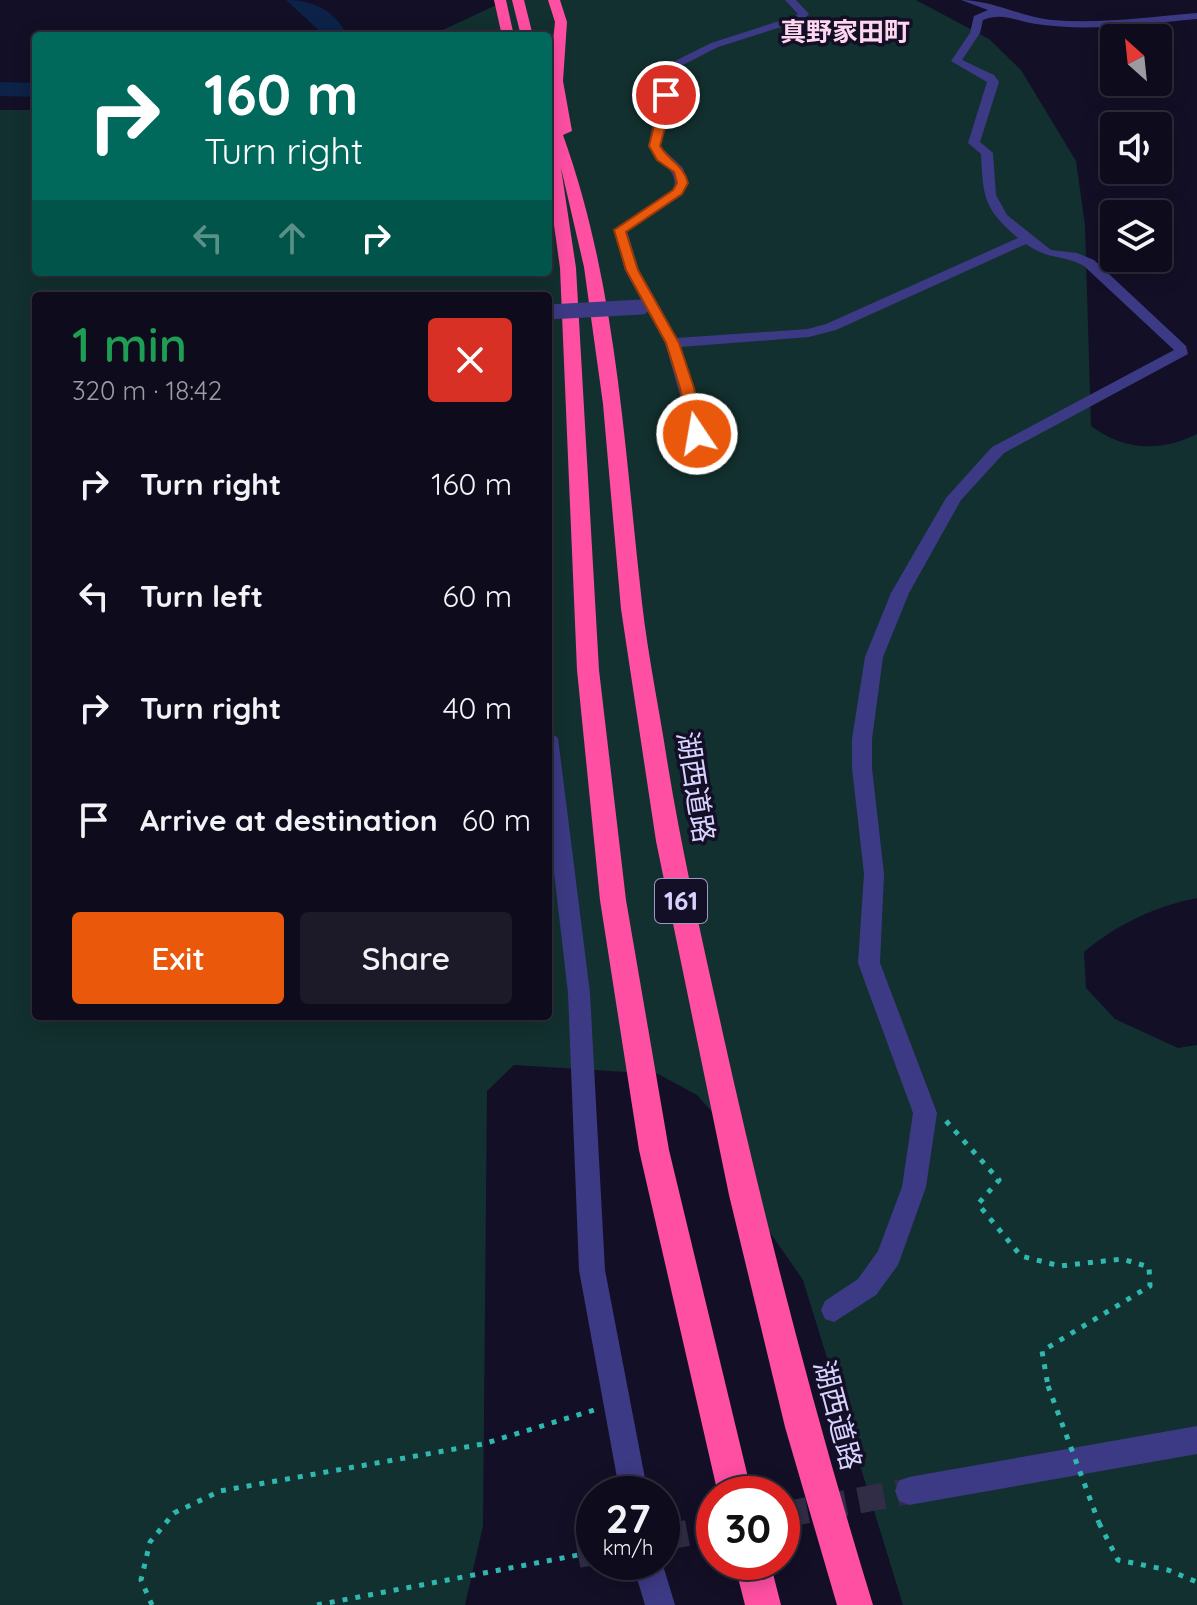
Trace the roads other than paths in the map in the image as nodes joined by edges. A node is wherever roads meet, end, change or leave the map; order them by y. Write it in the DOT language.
graph roads {
  1 [pos="790,0"];
  2 [pos="966,0"];
  3 [pos="556,3"];
  4 [pos="501,5"];
  5 [pos="519,5"];
  6 [pos="998,10"];
  7 [pos="1197,16"];
  8 [pos="507,32"];
  9 [pos="526,32"];
  10 [pos="552,129"];
  11 [pos="552,145"];
  12 [pos="552,166"];
  13 [pos="564,184"];
  14 [pos="1027,239"];
  15 [pos="648,307"];
  16 [pos="552,312"];
  17 [pos="672,343"];
  18 [pos="697,434"];
  19 [pos="552,771"];
  20 [pos="834,1310"];
  21 [pos="1197,1440"];
  22 [pos="631,1476"];
  23 [pos="731,1476"];
  24 [pos="909,1491"];
  25 [pos="652,1580"];
  26 [pos="757,1580"];
  27 [pos="660,1605"];
  28 [pos="763,1605"];
  29 [pos="855,1605"];
  1 -- 15 [label="street"];
  2 -- 6 [label="street"];
  3 -- 13 [label="highway"];
  4 -- 8 [label="highway"];
  5 -- 9 [label="highway"];
  6 -- 7 [label="street"];
  6 -- 14 [label="street"];
  10 -- 13 [label="highway, 湖西道路 / 161"];
  11 -- 13 [label="highway, 湖西道路 / 161"];
  12 -- 13 [label="highway"];
  13 -- 23 [label="highway, 湖西道路 / 161"];
  13 -- 29 [label="highway, 湖西道路 / 161"];
  14 -- 17 [label="street"];
  14 -- 20 [label="street"];
  15 -- 16 [label="street, bridge"];
  15 -- 17 [label="street"];
  17 -- 18 [label="street"];
  19 -- 22 [label="street"];
  21 -- 24 [label="street"];
  25 -- 27 [label="street"];
  26 -- 28 [label="highway"];
}
